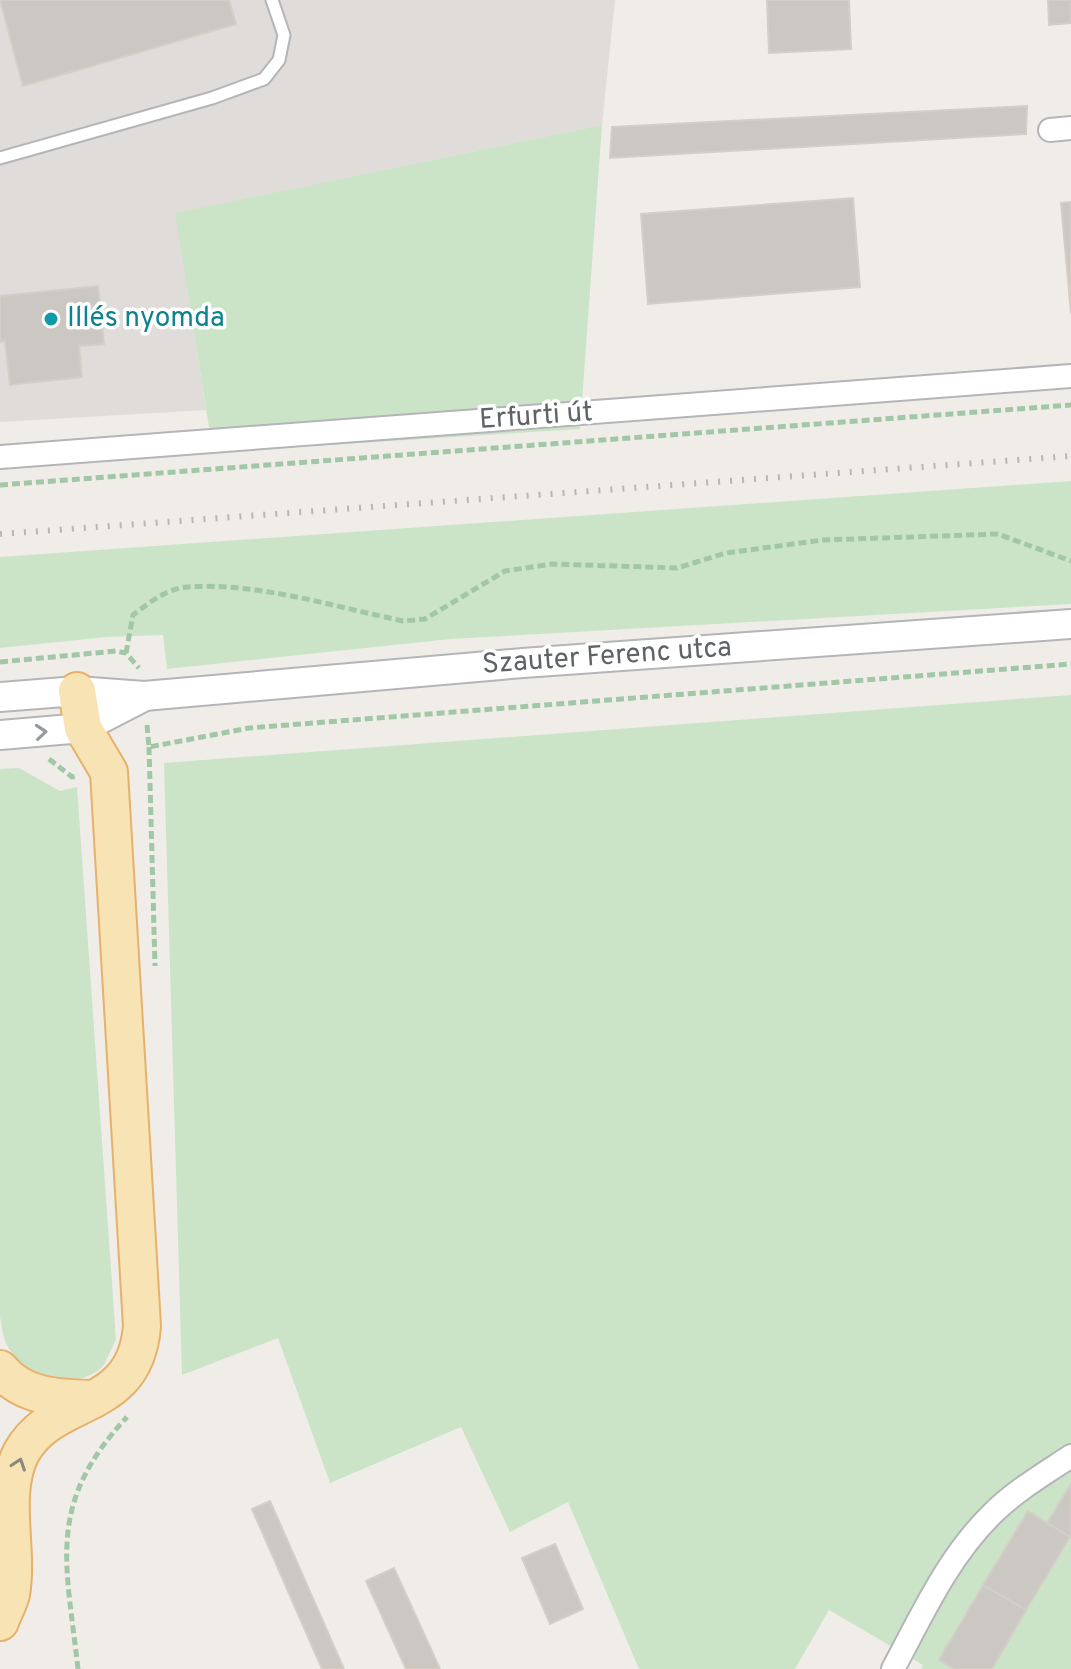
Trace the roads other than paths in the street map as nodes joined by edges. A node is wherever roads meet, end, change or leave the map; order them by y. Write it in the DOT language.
graph roads {
  1 [pos="272,0"];
  2 [pos="0,158"];
  3 [pos="1071,376"];
  4 [pos="0,457"];
  5 [pos="1071,624"];
  6 [pos="77,691"];
  7 [pos="144,696"];
  8 [pos="0,697"];
  9 [pos="83,728"];
  10 [pos="0,735"];
  11 [pos="0,1369"];
  12 [pos="94,1399"];
  13 [pos="1071,1456"];
  14 [pos="0,1622"];
  15 [pos="893,1669"];
  1 -- 2 [label="lane"];
  3 -- 4 [label="street, Erfurti út"];
  5 -- 7 [label="street, Szauter Ferenc utca"];
  6 -- 7 [label="street, Szauter Ferenc utca"];
  6 -- 8 [label="street, Szauter Ferenc utca"];
  6 -- 9 [label="main road"];
  7 -- 9 [label="street, Szauter Ferenc utca"];
  10 -- 9 [label="street, Szauter Ferenc utca, one-way"];
  9 -- 12 [label="main road"];
  11 -- 12 [label="main road"];
  14 -- 12 [label="main road, one-way"];
  13 -- 15 [label="street"];
}
